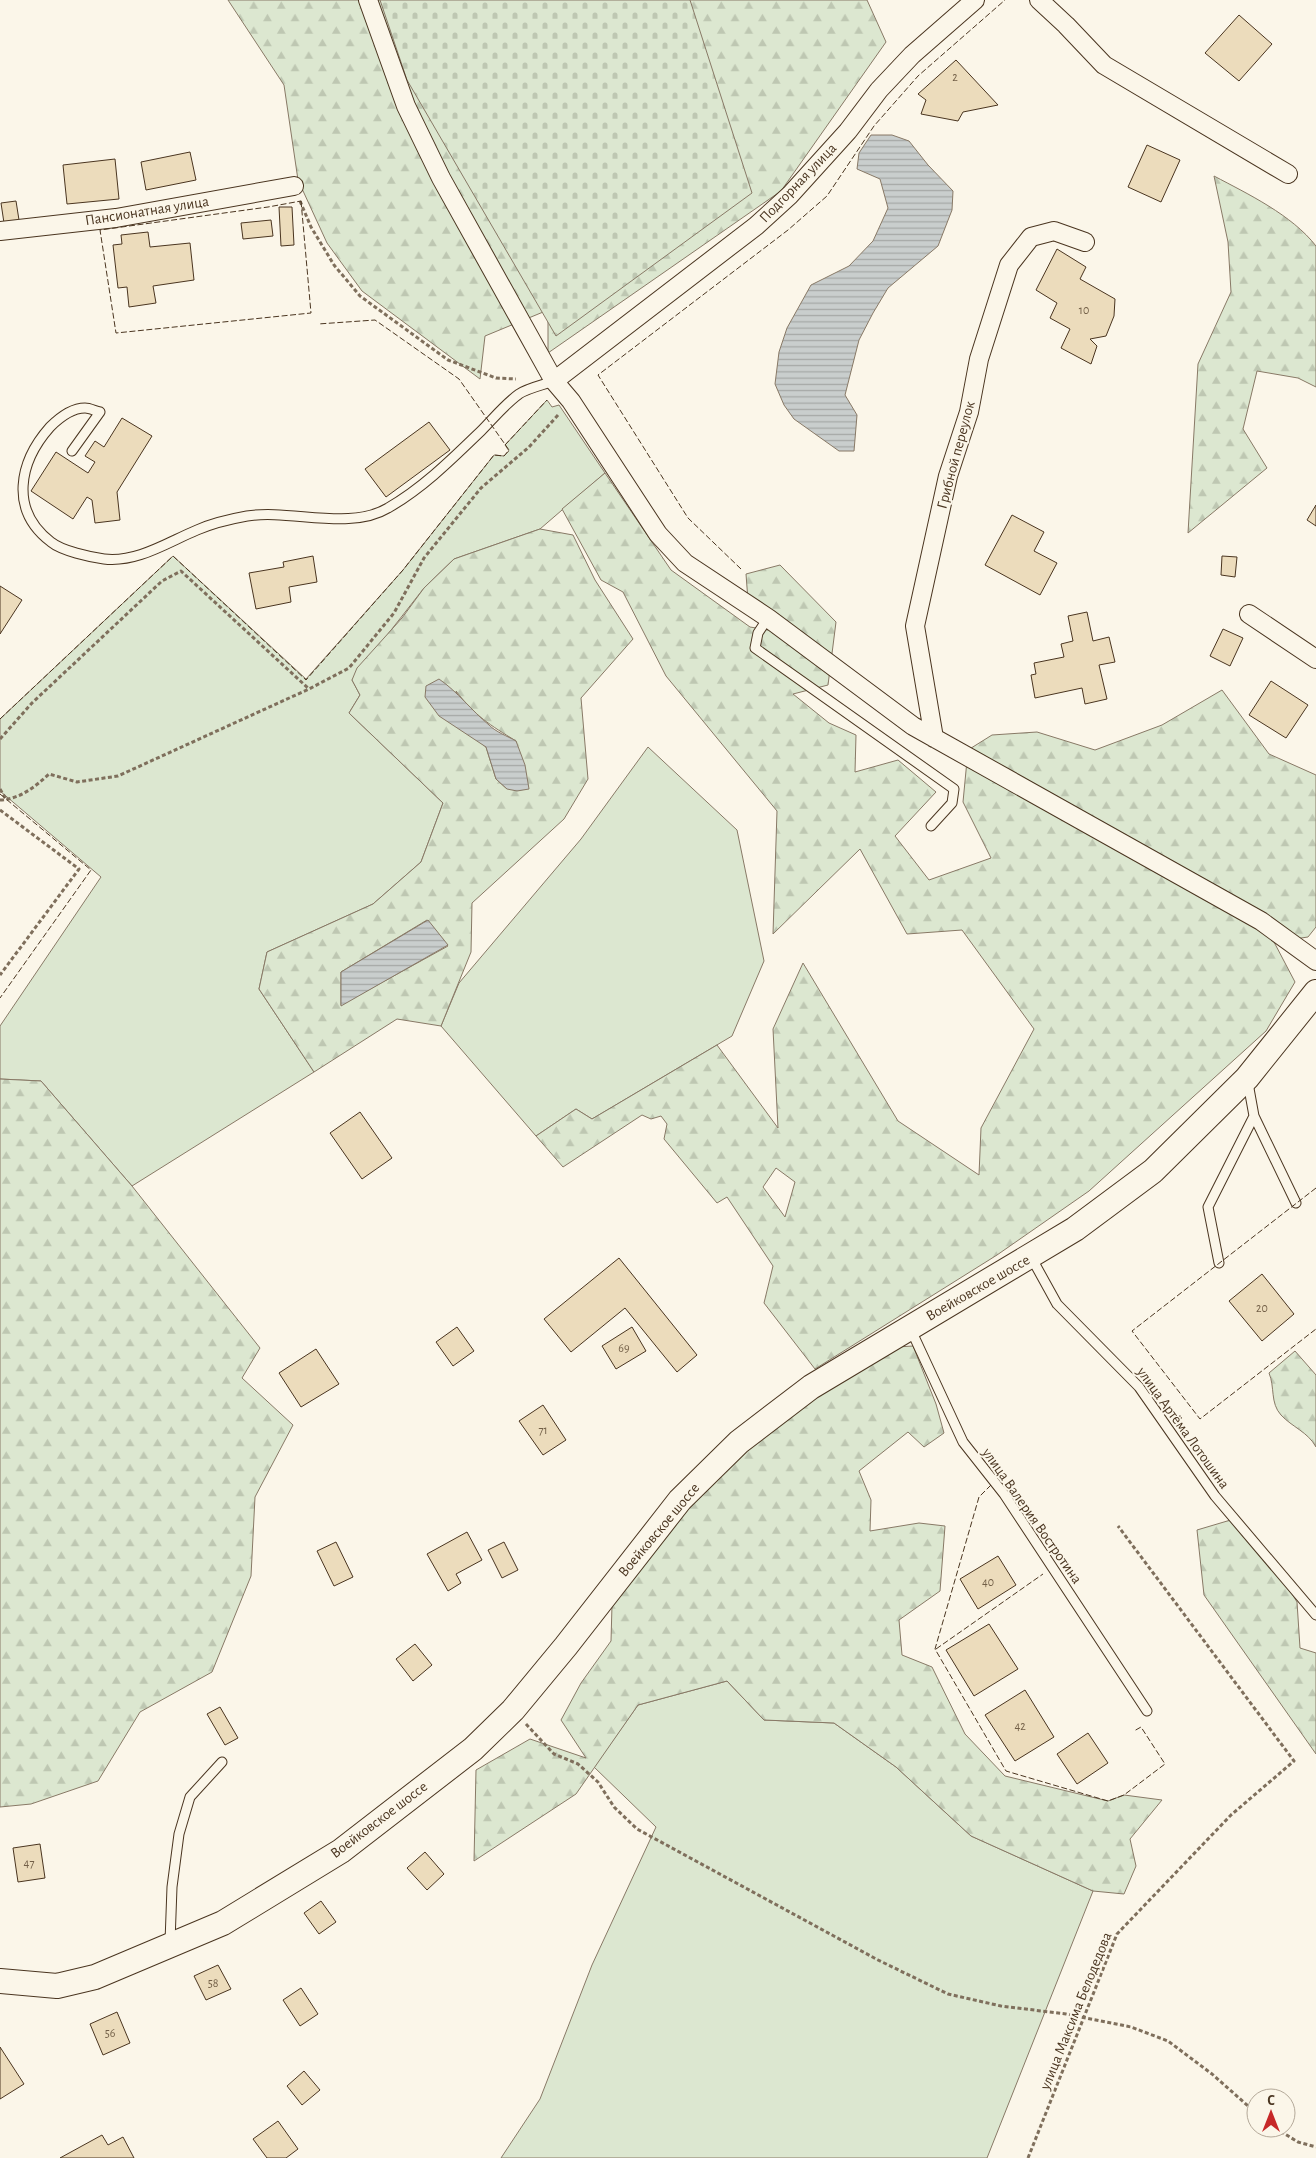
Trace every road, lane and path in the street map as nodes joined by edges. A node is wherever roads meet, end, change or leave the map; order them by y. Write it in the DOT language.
graph roads {
  1 [pos="368,0"];
  2 [pos="975,0"];
  3 [pos="1039,0"];
  4 [pos="1288,174"];
  5 [pos="294,186"];
  6 [pos="0,231"];
  7 [pos="1084,242"];
  8 [pos="554,381"];
  9 [pos="571,401"];
  10 [pos="72,451"];
  11 [pos="1249,614"];
  12 [pos="768,618"];
  13 [pos="1316,659"];
  14 [pos="309,689"];
  15 [pos="934,738"];
  16 [pos="0,739"];
  17 [pos="0,789"];
  18 [pos="6,799"];
  19 [pos="0,800"];
  20 [pos="0,811"];
  21 [pos="931,826"];
  22 [pos="1316,961"];
  23 [pos="0,975"];
  24 [pos="1316,992"];
  25 [pos="1246,1078"];
  26 [pos="1254,1116"];
  27 [pos="1296,1203"];
  28 [pos="1030,1257"];
  29 [pos="1219,1263"];
  30 [pos="910,1328"];
  31 [pos="1118,1526"];
  32 [pos="1316,1615"];
  33 [pos="512,1710"];
  34 [pos="1147,1711"];
  35 [pos="222,1762"];
  36 [pos="170,1946"];
  37 [pos="0,1981"];
  38 [pos="1246,2104"];
  39 [pos="1291,2138"];
  40 [pos="1316,2147"];
  41 [pos="1028,2158"];
  1 -- 8 [label="street"];
  2 -- 8 [label="street, Подгорная улица"];
  3 -- 4 [label="street"];
  5 -- 6 [label="street, Пансионатная улица"];
  5 -- 8 [label="path"];
  7 -- 15 [label="street, Грибной переулок"];
  8 -- 9 [label="street"];
  8 -- 10 [label="lane"];
  9 -- 12 [label="street"];
  9 -- 14 [label="path"];
  11 -- 13 [label="street"];
  12 -- 15 [label="street"];
  12 -- 21 [label="lane"];
  14 -- 16 [label="path"];
  14 -- 18 [label="path"];
  15 -- 22 [label="street"];
  17 -- 18 [label="path"];
  18 -- 19 [label="path"];
  20 -- 23 [label="path"];
  24 -- 25 [label="street, Воейковское шоссе"];
  25 -- 26 [label="lane"];
  25 -- 28 [label="street, Воейковское шоссе"];
  26 -- 27 [label="lane"];
  26 -- 29 [label="lane"];
  28 -- 30 [label="street, Воейковское шоссе"];
  28 -- 32 [label="lane, улица Артёма Лотошина"];
  30 -- 33 [label="street, Воейковское шоссе"];
  30 -- 34 [label="lane, улица Валерия Востротина"];
  31 -- 41 [label="path, улица Максима Белодедова"];
  33 -- 36 [label="street, Воейковское шоссе"];
  33 -- 38 [label="path"];
  35 -- 36 [label="lane"];
  36 -- 37 [label="street, Воейковское шоссе"];
  39 -- 40 [label="path"];
}
